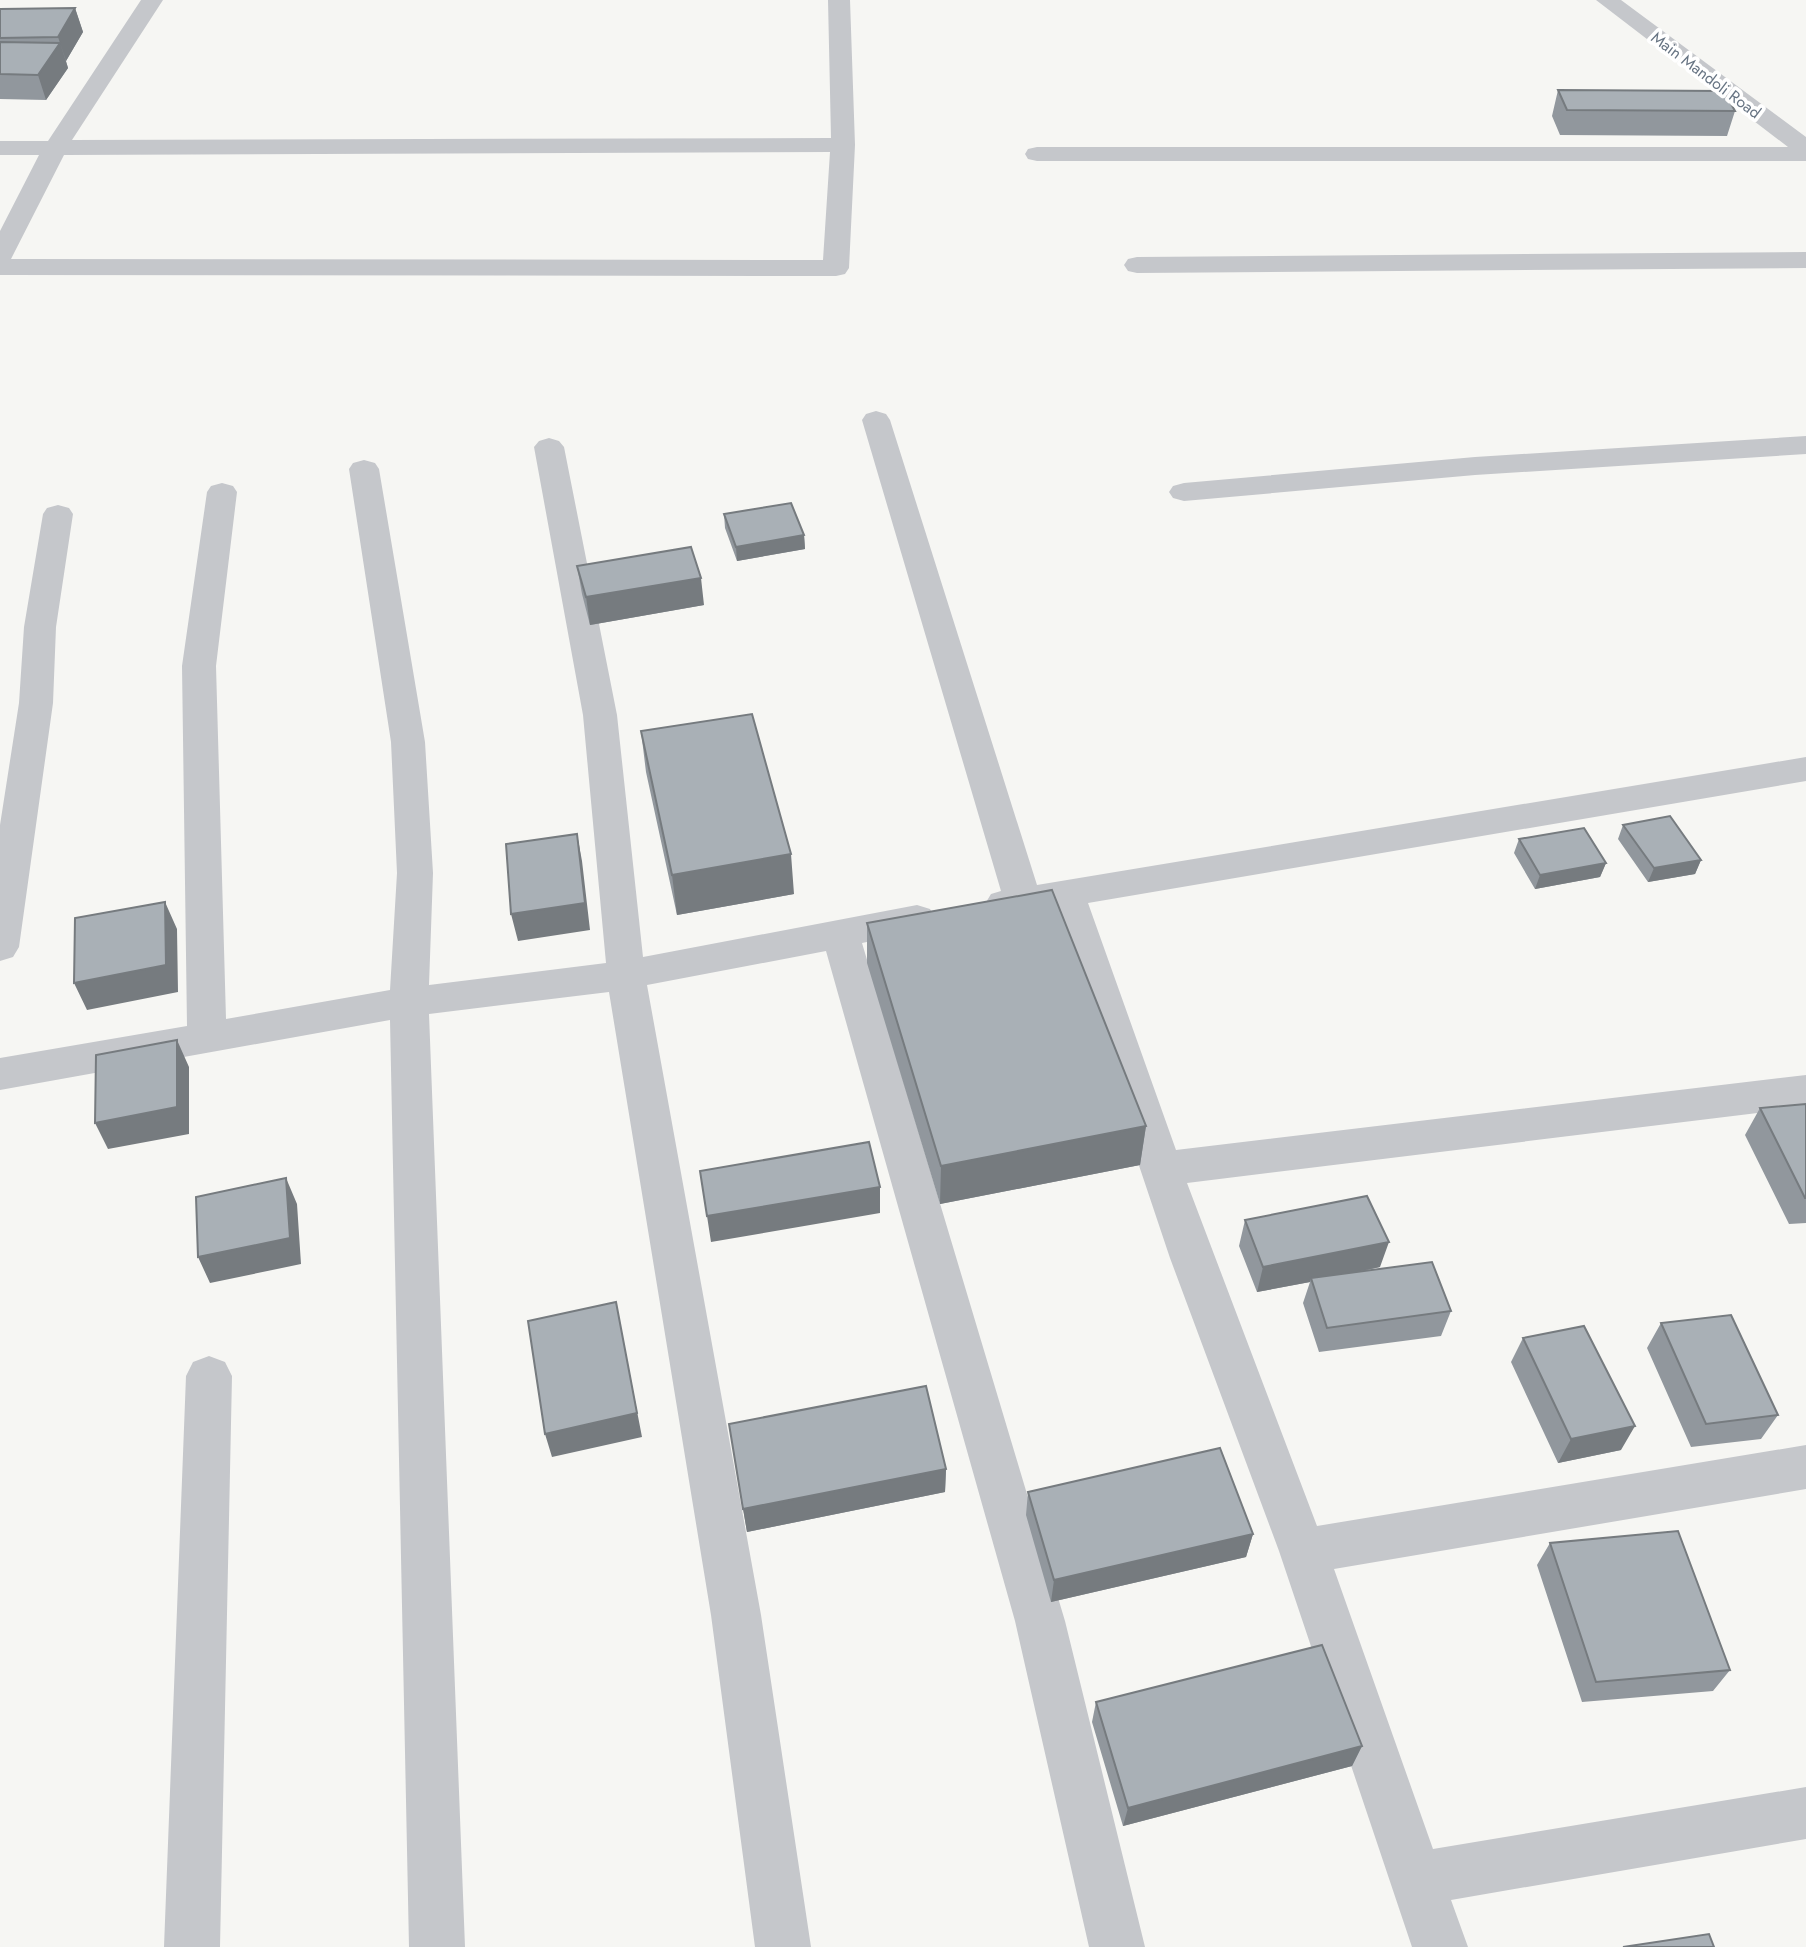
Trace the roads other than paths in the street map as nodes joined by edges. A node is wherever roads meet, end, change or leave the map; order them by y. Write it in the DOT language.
graph roads {
  1 [pos="152,0"];
  2 [pos="839,0"];
  3 [pos="1607,0"];
  4 [pos="1795,113"];
  5 [pos="1761,117"];
  6 [pos="843,145"];
  7 [pos="0,148"];
  8 [pos="55,148"];
  9 [pos="1806,152"];
  10 [pos="1037,154"];
  11 [pos="0,256"];
  12 [pos="1806,260"];
  13 [pos="1137,265"];
  14 [pos="0,267"];
  15 [pos="876,420"];
  16 [pos="1806,445"];
  17 [pos="549,447"];
  18 [pos="364,469"];
  19 [pos="222,492"];
  20 [pos="1184,492"];
  21 [pos="58,514"];
  22 [pos="1806,769"];
  23 [pos="1067,895"];
  24 [pos="1023,901"];
  25 [pos="840,932"];
  26 [pos="0,947"];
  27 [pos="626,975"];
  28 [pos="410,1002"];
  29 [pos="207,1035"];
  30 [pos="0,1074"];
  31 [pos="1806,1091"];
  32 [pos="1163,1169"];
  33 [pos="209,1376"];
  34 [pos="1806,1467"];
  35 [pos="1303,1551"];
  36 [pos="1806,1813"];
  37 [pos="1416,1879"];
  38 [pos="192,1947"];
  39 [pos="437,1947"];
  40 [pos="783,1947"];
  41 [pos="1117,1947"];
  42 [pos="1440,1947"];
  1 -- 8 [label="street"];
  2 -- 6 [label="street"];
  3 -- 5 [label="street, Main Mandoli Road"];
  4 -- 5 [label="street"];
  5 -- 9 [label="street, Main Mandoli Road"];
  6 -- 8 [label="street"];
  6 -- 14 [label="street"];
  7 -- 8 [label="street"];
  8 -- 11 [label="street"];
  9 -- 10 [label="street"];
  12 -- 13 [label="street"];
  15 -- 24 [label="street"];
  16 -- 20 [label="street"];
  17 -- 27 [label="street"];
  18 -- 28 [label="street"];
  19 -- 29 [label="street"];
  21 -- 26 [label="street"];
  22 -- 23 [label="street"];
  23 -- 24 [label="street"];
  23 -- 32 [label="street"];
  24 -- 25 [label="street"];
  25 -- 27 [label="street"];
  25 -- 41 [label="street"];
  27 -- 28 [label="street"];
  27 -- 40 [label="street"];
  28 -- 29 [label="street"];
  28 -- 39 [label="street"];
  29 -- 30 [label="street"];
  31 -- 32 [label="street"];
  32 -- 35 [label="street"];
  33 -- 38 [label="street"];
  34 -- 35 [label="street"];
  35 -- 37 [label="street"];
  36 -- 37 [label="street"];
  37 -- 42 [label="street"];
}
